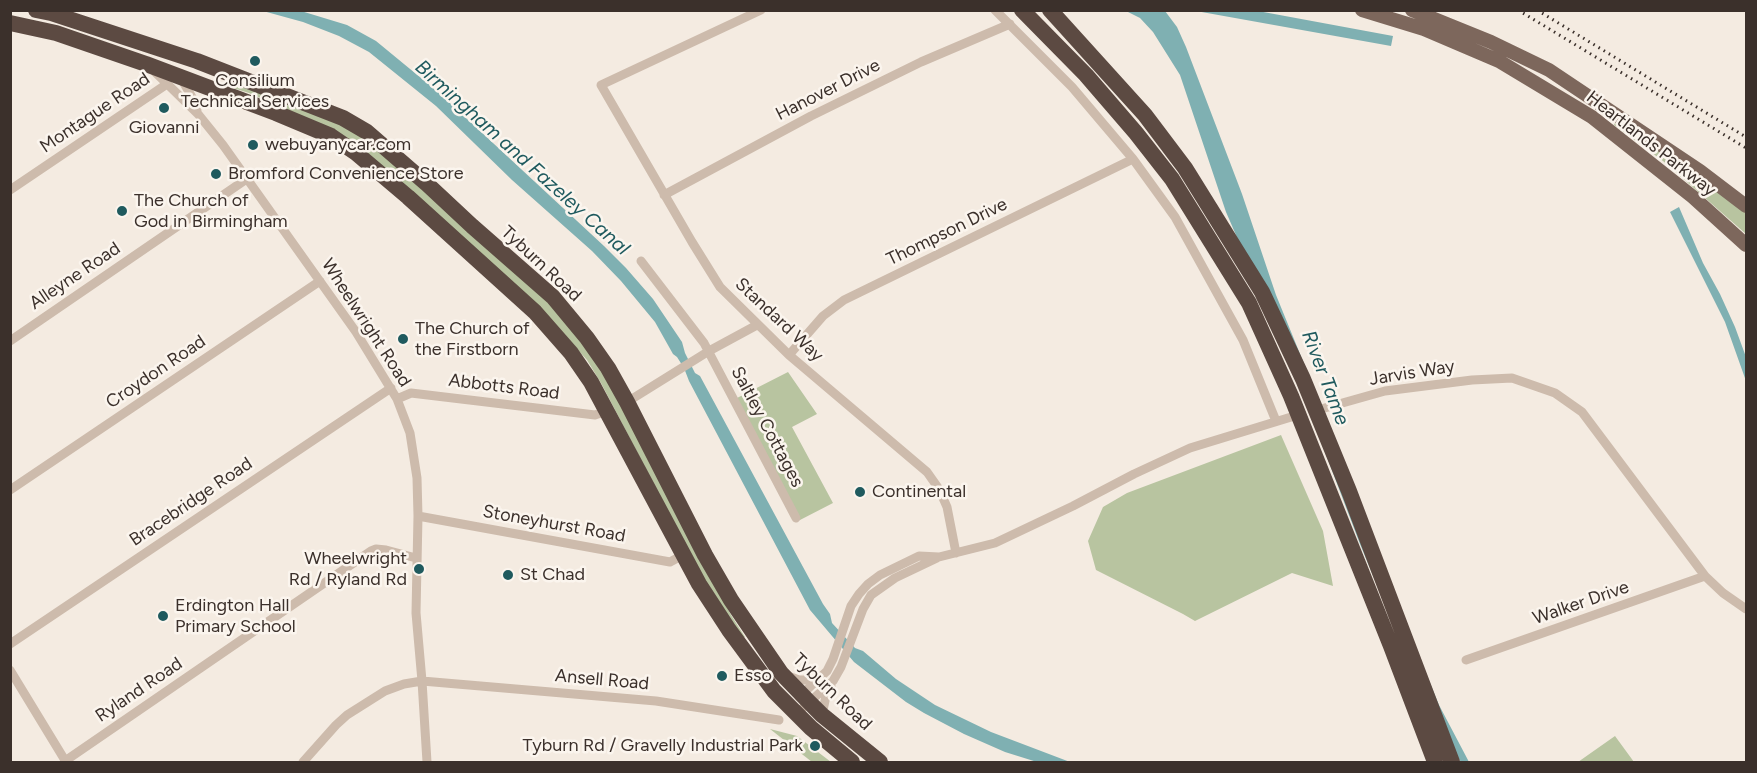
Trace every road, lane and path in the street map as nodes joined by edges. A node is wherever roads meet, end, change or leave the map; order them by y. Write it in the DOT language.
graph roads {
  1 [pos="761,10"];
  2 [pos="995,10"];
  3 [pos="1022,10"];
  4 [pos="1050,10"];
  5 [pos="1362,10"];
  6 [pos="1412,10"];
  7 [pos="44,12"];
  8 [pos="1011,24"];
  9 [pos="12,27"];
  10 [pos="111,32"];
  11 [pos="139,62"];
  12 [pos="173,80"];
  13 [pos="208,87"];
  14 [pos="193,99"];
  15 [pos="198,114"];
  16 [pos="1133,159"];
  17 [pos="248,178"];
  18 [pos="10,190"];
  19 [pos="664,195"];
  20 [pos="1746,206"];
  21 [pos="1746,245"];
  22 [pos="641,261"];
  23 [pos="320,281"];
  24 [pos="757,325"];
  25 [pos="10,341"];
  26 [pos="709,351"];
  27 [pos="789,354"];
  28 [pos="391,387"];
  29 [pos="397,399"];
  30 [pos="627,402"];
  31 [pos="607,411"];
  32 [pos="1276,421"];
  33 [pos="10,490"];
  34 [pos="418,516"];
  35 [pos="796,518"];
  36 [pos="956,553"];
  37 [pos="683,555"];
  38 [pos="939,556"];
  39 [pos="416,558"];
  40 [pos="1705,576"];
  41 [pos="1746,609"];
  42 [pos="10,644"];
  43 [pos="1466,660"];
  44 [pos="10,670"];
  45 [pos="781,672"];
  46 [pos="818,680"];
  47 [pos="422,681"];
  48 [pos="833,681"];
  49 [pos="806,698"];
  50 [pos="788,713"];
  51 [pos="822,715"];
  52 [pos="65,762"];
  53 [pos="303,762"];
  54 [pos="428,762"];
  55 [pos="852,762"];
  56 [pos="880,762"];
  57 [pos="1435,762"];
  58 [pos="1452,762"];
  1 -- 19 [label="street, Standard Way"];
  2 -- 8 [label="street"];
  3 -- 57 [label="highway"];
  4 -- 58 [label="highway"];
  5 -- 21 [label="main road, Heartlands Parkway"];
  6 -- 20 [label="main road, Heartlands Parkway"];
  7 -- 10 [label="highway, Tyburn Road"];
  7 -- 11 [label="highway"];
  8 -- 16 [label="street"];
  8 -- 19 [label="street, Hanover Drive"];
  9 -- 11 [label="highway, Tyburn Road"];
  10 -- 12 [label="highway"];
  10 -- 30 [label="highway, Tyburn Road"];
  11 -- 12 [label="highway, Tyburn Road"];
  12 -- 13 [label="highway, Tyburn Road"];
  12 -- 14 [label="street, Wheelwright Road"];
  12 -- 15 [label="street, Wheelwright Road"];
  12 -- 18 [label="street, Montague Road"];
  13 -- 14 [label="street"];
  13 -- 31 [label="highway, Tyburn Road"];
  14 -- 15 [label="street, Wheelwright Road"];
  15 -- 17 [label="street, Wheelwright Road"];
  16 -- 27 [label="street, Thompson Drive"];
  16 -- 32 [label="street"];
  17 -- 23 [label="street, Wheelwright Road"];
  17 -- 25 [label="street, Alleyne Road"];
  19 -- 24 [label="street, Standard Way"];
  22 -- 26 [label="street, Saltley Cottages"];
  23 -- 28 [label="street, Wheelwright Road"];
  23 -- 33 [label="street, Croydon Road"];
  24 -- 26 [label="street"];
  24 -- 27 [label="street, Standard Way"];
  26 -- 30 [label="street"];
  26 -- 35 [label="street, Saltley Cottages"];
  27 -- 36 [label="street, Standard Way"];
  28 -- 29 [label="street, Wheelwright Road"];
  28 -- 42 [label="street, Bracebridge Road"];
  29 -- 31 [label="street, Abbotts Road"];
  29 -- 34 [label="street, Wheelwright Road"];
  30 -- 45 [label="highway, Tyburn Road"];
  31 -- 37 [label="highway, Tyburn Road"];
  32 -- 36 [label="street, Jarvis Way"];
  32 -- 40 [label="street, Jarvis Way"];
  34 -- 37 [label="street, Stoneyhurst Road"];
  34 -- 39 [label="street, Wheelwright Road"];
  36 -- 38 [label="street, Jarvis Way"];
  37 -- 50 [label="highway, Tyburn Road"];
  38 -- 46 [label="street, Jarvis Way"];
  38 -- 48 [label="street, Jarvis Way"];
  39 -- 47 [label="street, Wheelwright Road"];
  39 -- 52 [label="street, Ryland Road"];
  40 -- 41 [label="street, Jarvis Way"];
  40 -- 43 [label="street, Walker Drive"];
  44 -- 52 [label="street"];
  45 -- 46 [label="street"];
  45 -- 49 [label="highway, Tyburn Road"];
  46 -- 49 [label="street, Jarvis Way"];
  47 -- 50 [label="street, Ansell Road"];
  47 -- 53 [label="street, Ansell Road"];
  47 -- 54 [label="street, Wheelwright Road"];
  48 -- 49 [label="street"];
  48 -- 51 [label="street"];
  49 -- 50 [label="street"];
  49 -- 51 [label="highway, Tyburn Road"];
  50 -- 55 [label="highway, Tyburn Road"];
  51 -- 56 [label="highway, Tyburn Road"];
}
